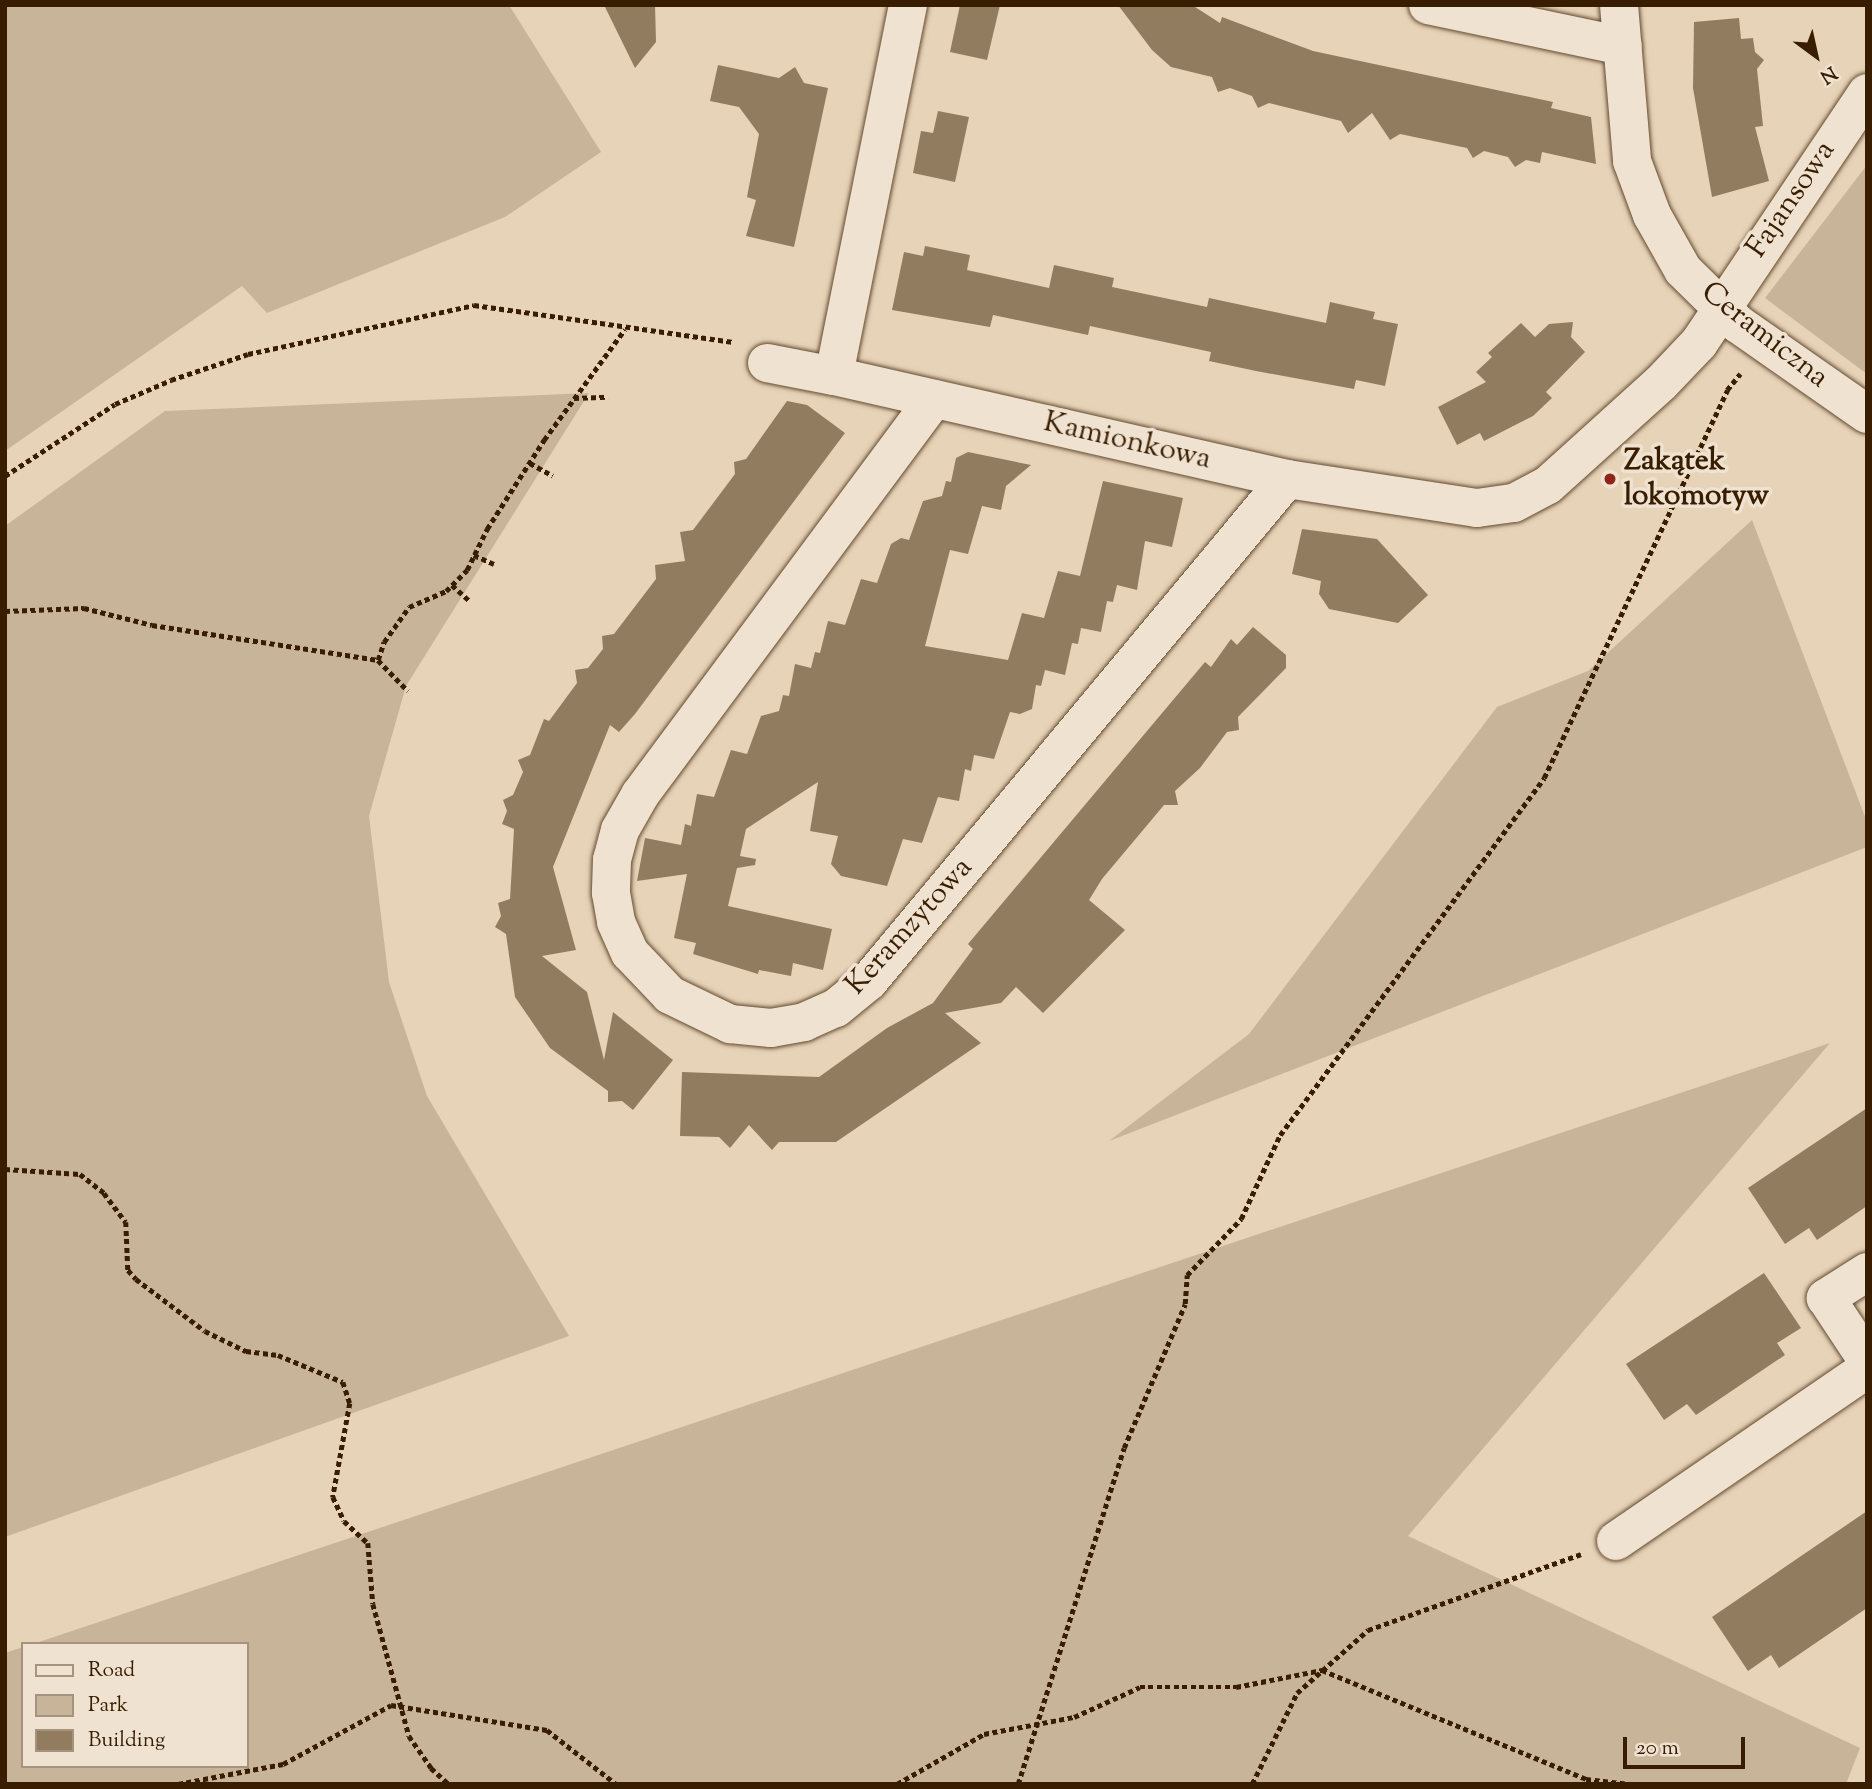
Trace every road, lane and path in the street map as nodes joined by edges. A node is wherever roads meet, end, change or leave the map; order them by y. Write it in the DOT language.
graph roads {
  1 [pos="908,5"];
  2 [pos="1428,5"];
  3 [pos="1619,5"];
  4 [pos="1623,46"];
  5 [pos="1867,93"];
  6 [pos="1719,308"];
  7 [pos="625,329"];
  8 [pos="767,363"];
  9 [pos="1743,371"];
  10 [pos="834,376"];
  11 [pos="171,380"];
  12 [pos="608,397"];
  13 [pos="573,398"];
  14 [pos="934,399"];
  15 [pos="1867,414"];
  16 [pos="530,463"];
  17 [pos="5,476"];
  18 [pos="553,476"];
  19 [pos="1287,479"];
  20 [pos="474,555"];
  21 [pos="494,564"];
  22 [pos="452,585"];
  23 [pos="470,601"];
  24 [pos="5,611"];
  25 [pos="378,660"];
  26 [pos="408,691"];
  27 [pos="5,1169"];
  28 [pos="1867,1272"];
  29 [pos="1867,1360"];
  30 [pos="1867,1369"];
  31 [pos="1616,1541"];
  32 [pos="1322,1670"];
  33 [pos="399,1707"];
  34 [pos="1039,1723"];
  35 [pos="1572,1774"];
  36 [pos="178,1784"];
  37 [pos="449,1784"];
  38 [pos="616,1784"];
  39 [pos="897,1784"];
  40 [pos="1018,1784"];
  41 [pos="1252,1784"];
  42 [pos="1582,1784"];
  43 [pos="1630,1784"];
  1 -- 10 [label="street"];
  2 -- 4 [label="street"];
  3 -- 4 [label="street, Ceramiczna"];
  4 -- 6 [label="street, Ceramiczna"];
  5 -- 6 [label="street, Fajansowa"];
  6 -- 15 [label="street, Ceramiczna"];
  6 -- 19 [label="street, Kamionkowa"];
  7 -- 13 [label="path"];
  8 -- 10 [label="street, Kamionkowa"];
  9 -- 34 [label="path"];
  10 -- 14 [label="street, Kamionkowa"];
  11 -- 17 [label="path"];
  12 -- 13 [label="path"];
  13 -- 16 [label="path"];
  14 -- 19 [label="street, Kamionkowa"];
  14 -- 19 [label="street, Keramzytowa"];
  16 -- 18 [label="path"];
  16 -- 20 [label="path"];
  20 -- 21 [label="path"];
  20 -- 22 [label="path"];
  22 -- 23 [label="path"];
  22 -- 25 [label="path"];
  24 -- 25 [label="path"];
  25 -- 26 [label="path"];
  27 -- 33 [label="path"];
  28 -- 29 [label="street"];
  30 -- 31 [label="street"];
  31 -- 32 [label="path"];
  32 -- 34 [label="path"];
  32 -- 35 [label="path"];
  32 -- 41 [label="path"];
  33 -- 36 [label="path"];
  33 -- 37 [label="path"];
  33 -- 38 [label="path"];
  34 -- 39 [label="path"];
  34 -- 40 [label="path"];
  35 -- 42 [label="path"];
  35 -- 43 [label="path"];
}
